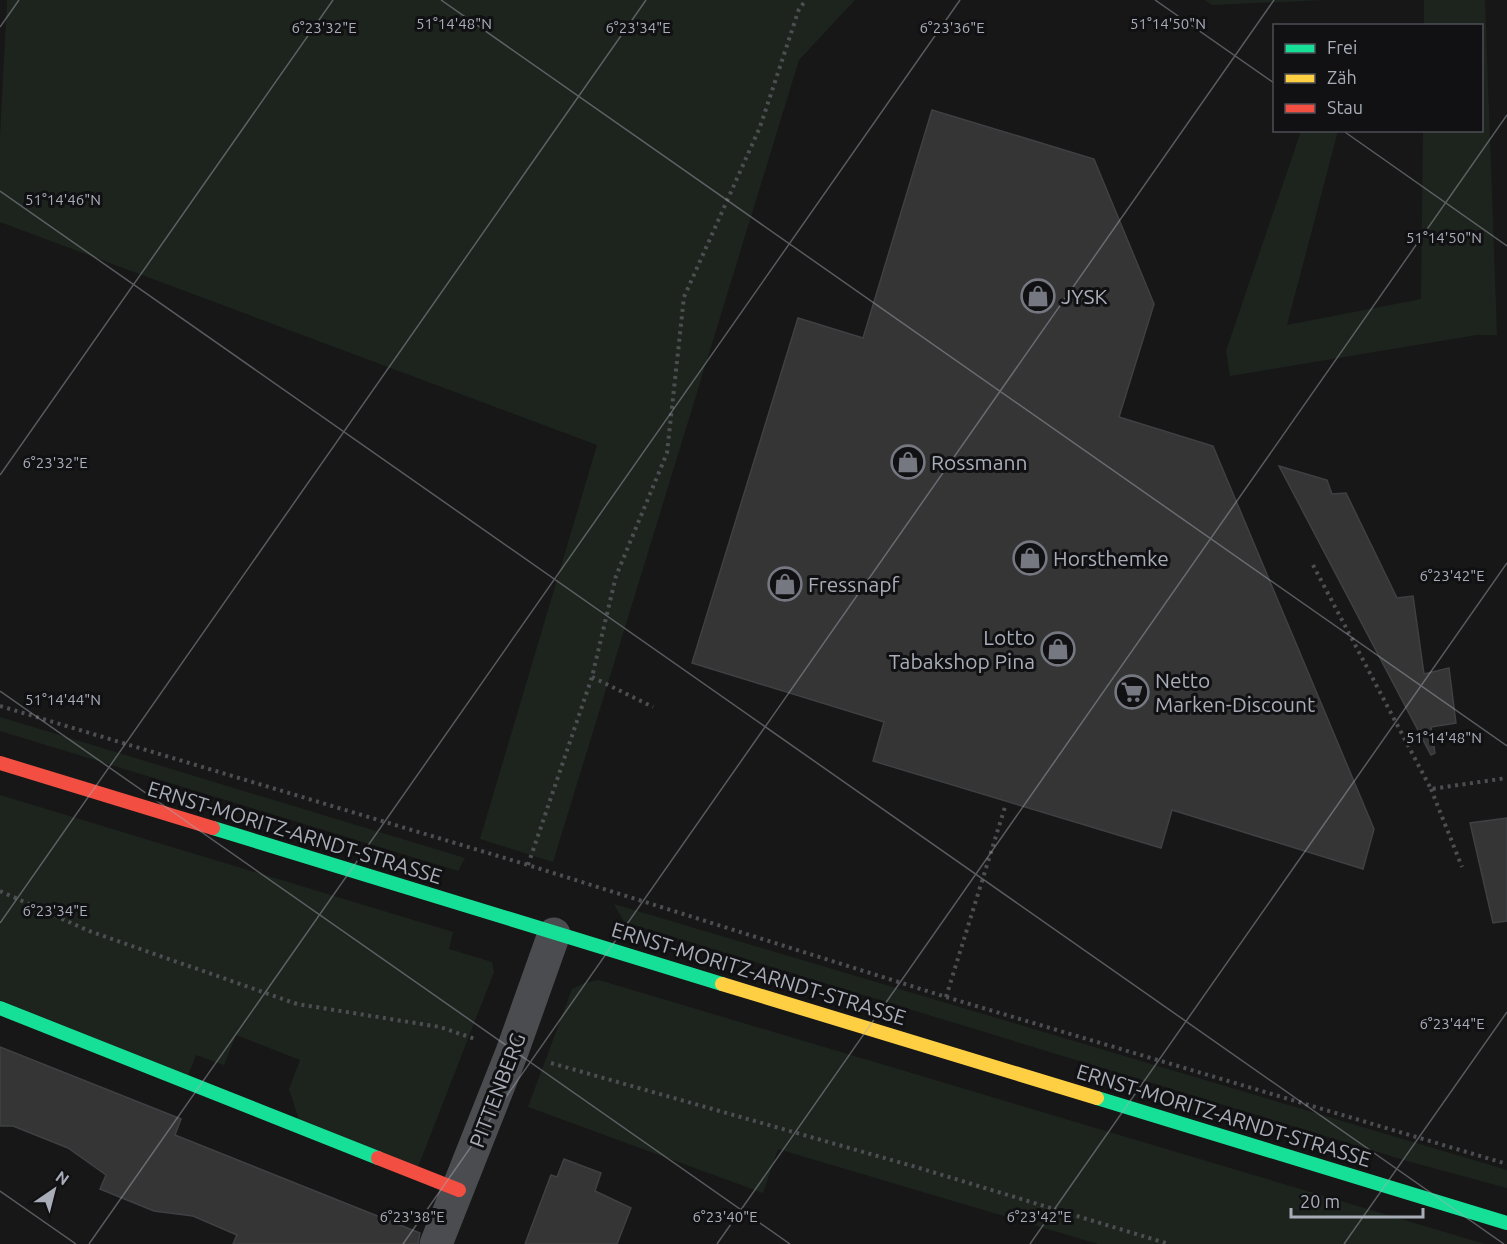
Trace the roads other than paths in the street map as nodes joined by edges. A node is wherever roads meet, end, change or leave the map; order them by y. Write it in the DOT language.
graph roads {
  1 [pos="0,762"];
  2 [pos="554,934"];
  3 [pos="0,1008"];
  4 [pos="459,1190"];
  5 [pos="1507,1223"];
  6 [pos="436,1244"];
  1 -- 2 [label="street, ERNST-MORITZ-ARNDT-STRASSE"];
  2 -- 4 [label="street, PITTENBERG"];
  2 -- 5 [label="street, ERNST-MORITZ-ARNDT-STRASSE"];
  3 -- 4 [label="street"];
  4 -- 6 [label="street, PITTENBERG"];
}
